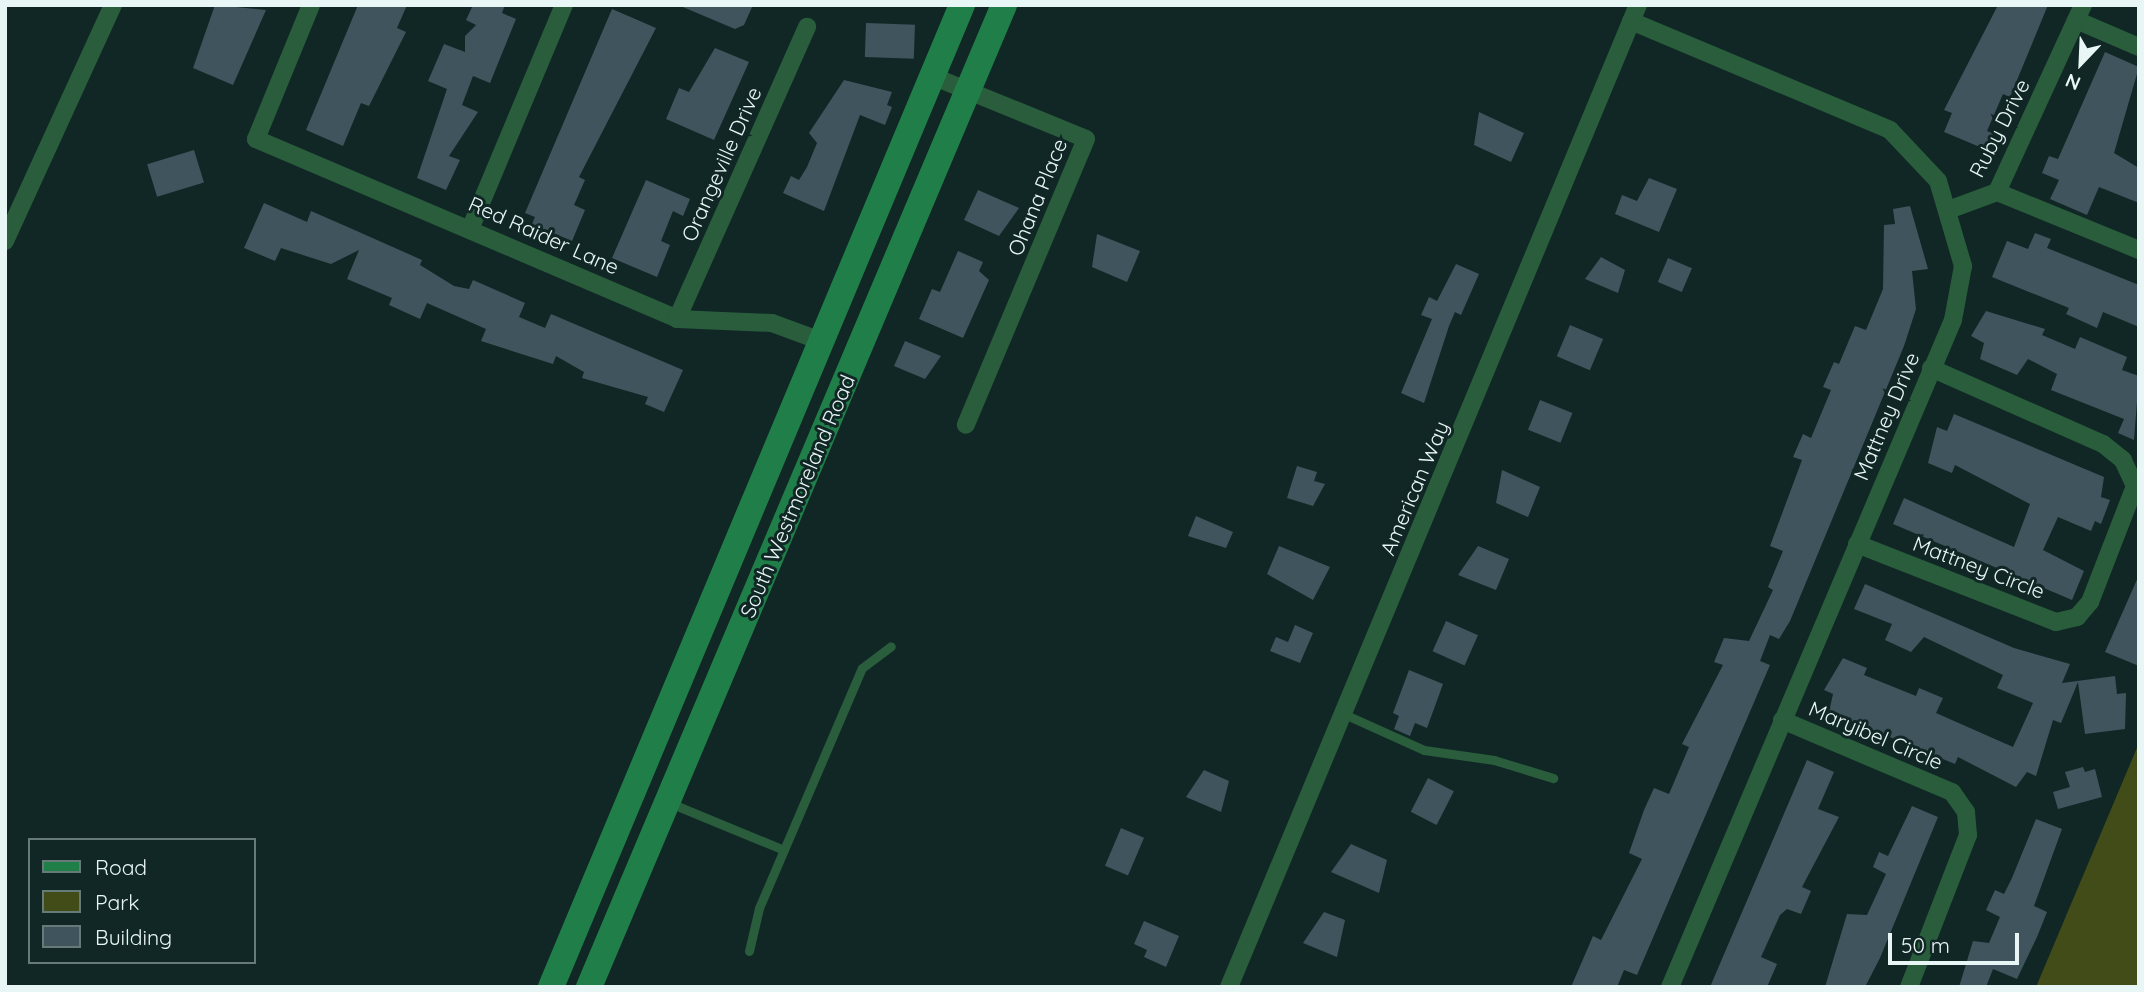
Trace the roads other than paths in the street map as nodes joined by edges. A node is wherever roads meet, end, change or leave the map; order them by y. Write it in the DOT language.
graph roads {
  1 [pos="113,5"];
  2 [pos="311,5"];
  3 [pos="564,5"];
  4 [pos="962,5"];
  5 [pos="1004,5"];
  6 [pos="1635,13"];
  7 [pos="2080,13"];
  8 [pos="807,27"];
  9 [pos="2139,47"];
  10 [pos="932,76"];
  11 [pos="969,91"];
  12 [pos="1997,192"];
  13 [pos="1951,209"];
  14 [pos="471,227"];
  15 [pos="6,237"];
  16 [pos="2139,250"];
  17 [pos="677,319"];
  18 [pos="821,341"];
  19 [pos="857,358"];
  20 [pos="1931,368"];
  21 [pos="966,425"];
  22 [pos="1857,544"];
  23 [pos="891,646"];
  24 [pos="1344,714"];
  25 [pos="1783,720"];
  26 [pos="1553,778"];
  27 [pos="633,786"];
  28 [pos="666,802"];
  29 [pos="784,849"];
  30 [pos="749,951"];
  31 [pos="551,987"];
  32 [pos="589,987"];
  33 [pos="1229,987"];
  34 [pos="1670,987"];
  35 [pos="1909,987"];
  1 -- 15 [label="street"];
  2 -- 14 [label="street, Red Raider Lane"];
  3 -- 14 [label="street"];
  4 -- 10 [label="main road, South Westmoreland Road"];
  5 -- 11 [label="main road, South Westmoreland Road"];
  6 -- 13 [label="street, Mattney Drive"];
  6 -- 24 [label="street, American Way"];
  7 -- 9 [label="street"];
  7 -- 12 [label="street, Ruby Drive"];
  8 -- 17 [label="street, Orangeville Drive"];
  10 -- 11 [label="street, Ohana Place"];
  10 -- 18 [label="main road, South Westmoreland Road"];
  11 -- 19 [label="main road, South Westmoreland Road"];
  11 -- 21 [label="street, Ohana Place"];
  12 -- 13 [label="street, Ruby Drive"];
  12 -- 16 [label="street"];
  13 -- 20 [label="street, Mattney Drive"];
  14 -- 17 [label="street, Red Raider Lane"];
  17 -- 18 [label="street, Red Raider Lane"];
  18 -- 19 [label="main road"];
  18 -- 27 [label="main road, South Westmoreland Road"];
  19 -- 28 [label="main road, South Westmoreland Road"];
  20 -- 22 [label="street, Mattney Drive"];
  20 -- 22 [label="street, Mattney Circle"];
  22 -- 25 [label="street, Mattney Drive"];
  23 -- 29 [label="lane"];
  24 -- 26 [label="lane"];
  24 -- 33 [label="street, American Way"];
  25 -- 34 [label="street, Mattney Drive"];
  25 -- 35 [label="street, Maryibel Circle"];
  27 -- 28 [label="main road"];
  27 -- 31 [label="main road, South Westmoreland Road"];
  28 -- 29 [label="lane"];
  28 -- 32 [label="main road, South Westmoreland Road"];
  29 -- 30 [label="lane"];
}
